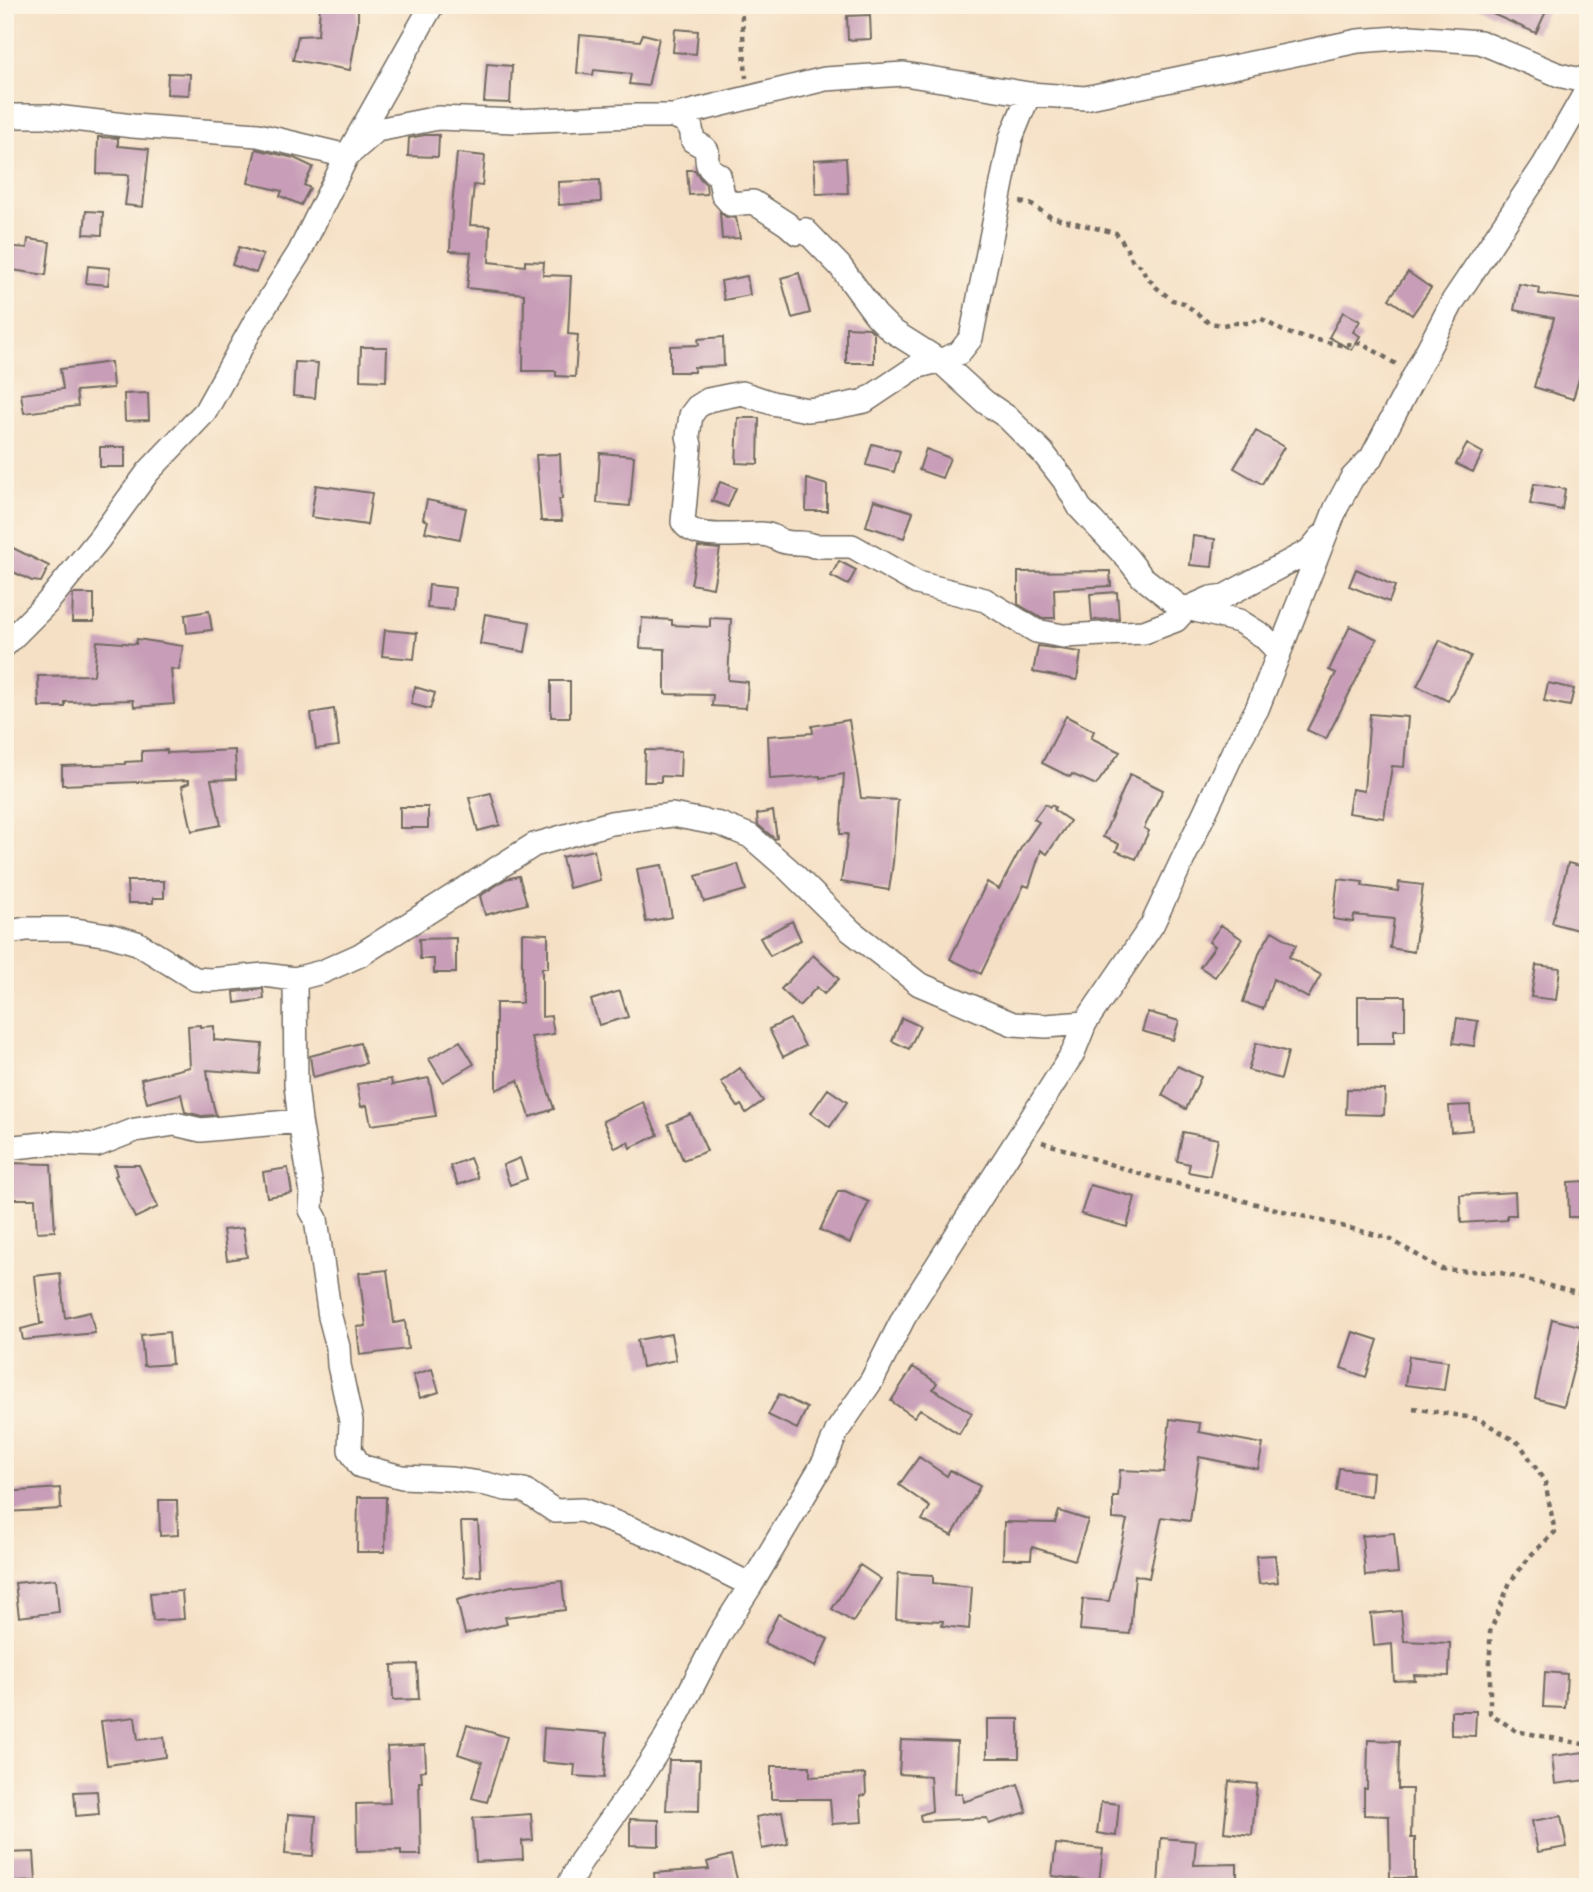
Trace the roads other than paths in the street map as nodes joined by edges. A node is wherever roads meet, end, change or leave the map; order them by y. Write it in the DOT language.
graph roads {
  1 [pos="432,5"];
  2 [pos="1588,82"];
  3 [pos="1588,89"];
  4 [pos="1029,94"];
  5 [pos="5,116"];
  6 [pos="674,116"];
  7 [pos="347,156"];
  8 [pos="940,361"];
  9 [pos="1327,530"];
  10 [pos="1186,609"];
  11 [pos="5,645"];
  12 [pos="1278,654"];
  13 [pos="5,933"];
  14 [pos="295,979"];
  15 [pos="1086,1023"];
  16 [pos="300,1121"];
  17 [pos="5,1148"];
  18 [pos="751,1585"];
  19 [pos="568,1887"];
  1 -- 7 [label="street"];
  2 -- 4 [label="street"];
  3 -- 9 [label="street"];
  4 -- 6 [label="street"];
  4 -- 8 [label="street"];
  5 -- 7 [label="street"];
  6 -- 7 [label="street"];
  6 -- 8 [label="street"];
  7 -- 11 [label="street"];
  8 -- 10 [label="street"];
  8 -- 10 [label="street"];
  9 -- 10 [label="street"];
  9 -- 12 [label="street"];
  10 -- 12 [label="street"];
  12 -- 15 [label="street"];
  13 -- 14 [label="street"];
  14 -- 15 [label="street"];
  14 -- 16 [label="street"];
  15 -- 18 [label="street"];
  16 -- 17 [label="street"];
  16 -- 18 [label="street"];
  18 -- 19 [label="street"];
}
